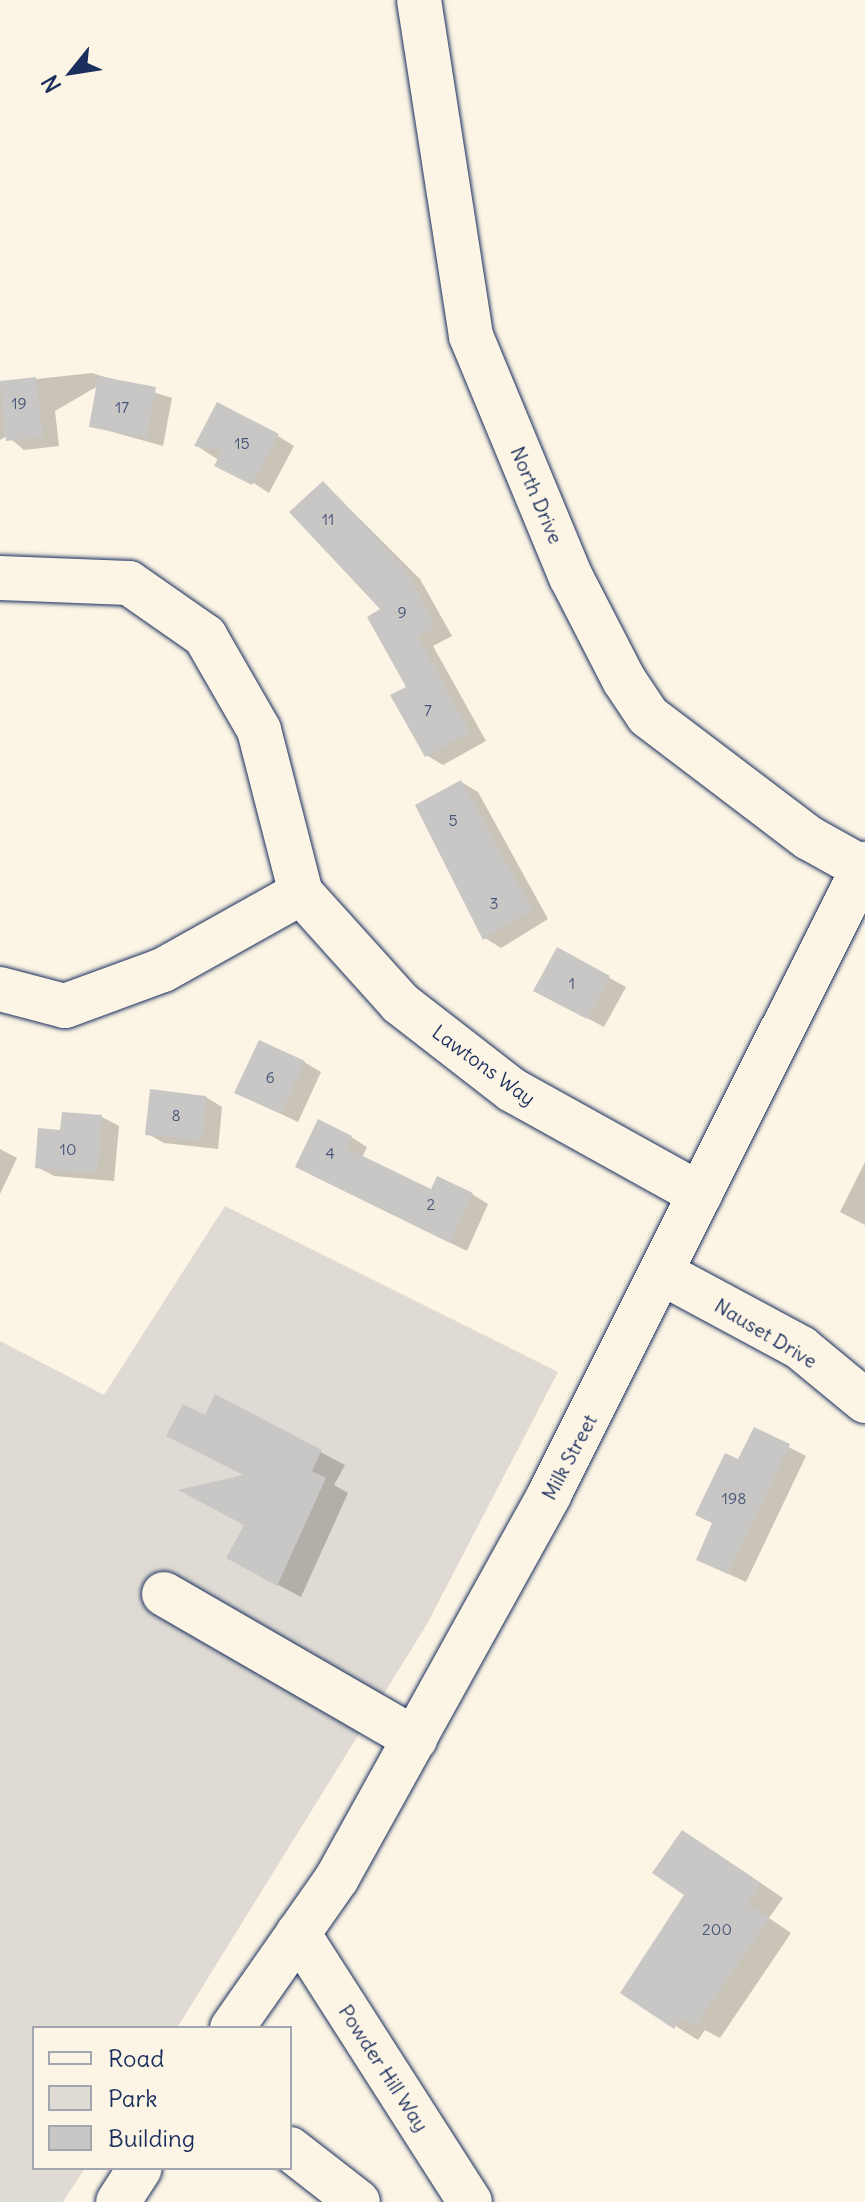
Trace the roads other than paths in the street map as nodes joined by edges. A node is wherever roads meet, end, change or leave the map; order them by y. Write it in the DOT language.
graph roads {
  1 [pos="419,0"];
  2 [pos="0,578"];
  3 [pos="864,866"];
  4 [pos="301,893"];
  5 [pos="0,989"];
  6 [pos="700,1194"];
  7 [pos="662,1273"];
  8 [pos="865,1401"];
  9 [pos="164,1594"];
  10 [pos="415,1739"];
  11 [pos="298,1933"];
  12 [pos="233,2026"];
  13 [pos="292,2151"];
  14 [pos="139,2170"];
  15 [pos="118,2202"];
  16 [pos="358,2202"];
  17 [pos="470,2202"];
  1 -- 3 [label="street, North Drive"];
  2 -- 4 [label="street, Lawtons Way"];
  3 -- 6 [label="street, Milk Street"];
  4 -- 5 [label="street"];
  4 -- 6 [label="street, Lawtons Way"];
  6 -- 7 [label="street, Milk Street"];
  7 -- 8 [label="street, Nauset Drive"];
  7 -- 10 [label="street, Milk Street"];
  9 -- 10 [label="street"];
  10 -- 11 [label="street, Milk Street"];
  11 -- 12 [label="street, Milk Street"];
  11 -- 17 [label="street, Powder Hill Way"];
  13 -- 16 [label="street"];
  14 -- 15 [label="street"];
}
